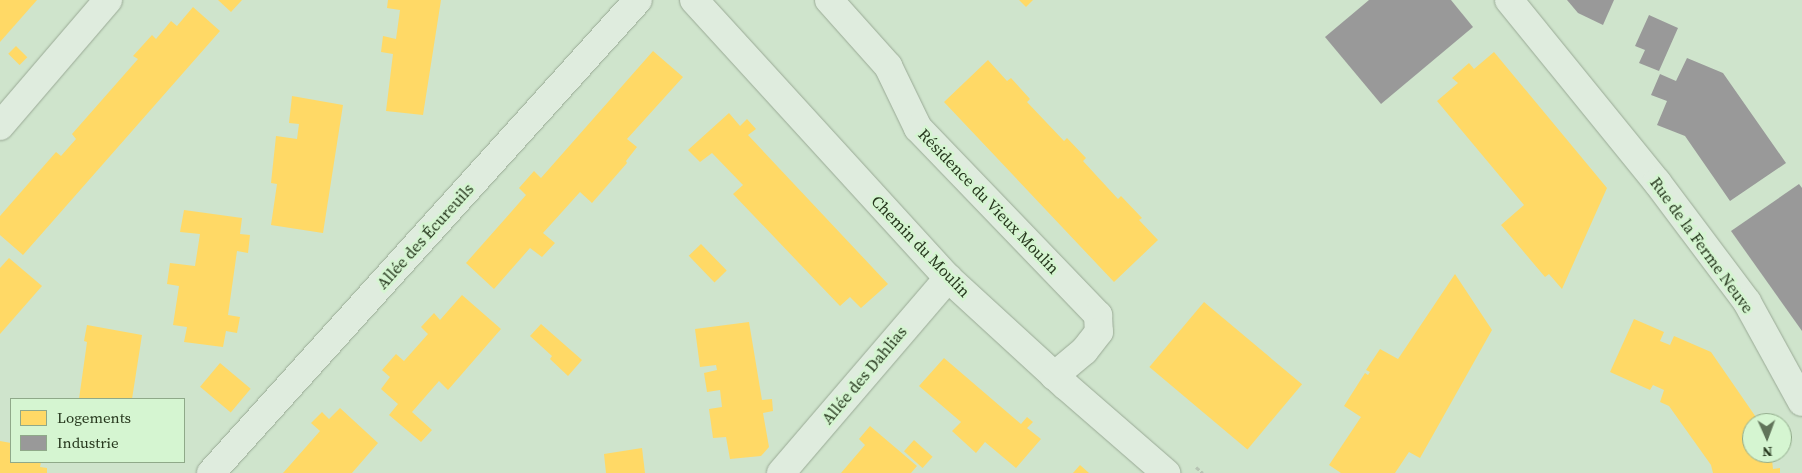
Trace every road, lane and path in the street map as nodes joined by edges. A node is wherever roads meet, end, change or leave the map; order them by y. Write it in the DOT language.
graph roads {
  1 [pos="108,0"];
  2 [pos="638,0"];
  3 [pos="694,0"];
  4 [pos="829,0"];
  5 [pos="1509,0"];
  6 [pos="0,126"];
  7 [pos="948,278"];
  8 [pos="1054,376"];
  9 [pos="1802,402"];
  10 [pos="211,473"];
  11 [pos="781,473"];
  12 [pos="1166,473"];
  1 -- 6 [label="street"];
  2 -- 10 [label="street, Allée des Écureuils"];
  3 -- 7 [label="street, Chemin du Moulin"];
  4 -- 8 [label="street, Résidence du Vieux Moulin"];
  5 -- 9 [label="street, Rue de la Ferme Neuve"];
  7 -- 8 [label="street, Chemin du Moulin"];
  7 -- 11 [label="street, Allée des Dahlias"];
  8 -- 12 [label="street, Chemin du Moulin"];
}
